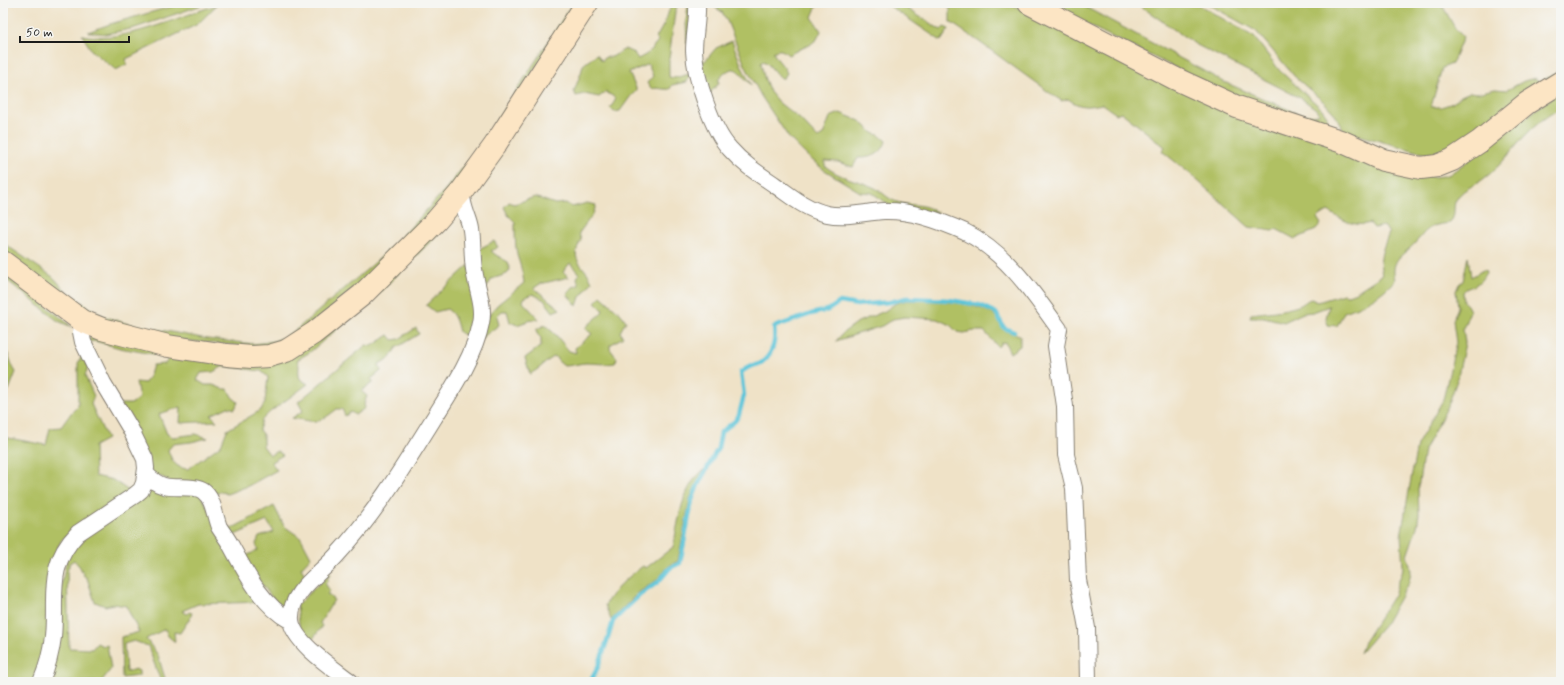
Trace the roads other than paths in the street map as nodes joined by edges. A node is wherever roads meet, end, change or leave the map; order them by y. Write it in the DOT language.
graph roads {
  1 [pos="587,3"];
  2 [pos="697,3"];
  3 [pos="1029,3"];
  4 [pos="1561,82"];
  5 [pos="461,192"];
  6 [pos="3,262"];
  7 [pos="82,321"];
  8 [pos="146,474"];
  9 [pos="291,621"];
  10 [pos="41,682"];
  11 [pos="351,682"];
  12 [pos="1088,682"];
  1 -- 5 [label="main road"];
  2 -- 12 [label="street"];
  3 -- 4 [label="main road"];
  5 -- 7 [label="main road"];
  5 -- 9 [label="street"];
  6 -- 7 [label="main road"];
  7 -- 8 [label="street"];
  8 -- 9 [label="street"];
  8 -- 10 [label="street"];
  9 -- 11 [label="street"];
}
